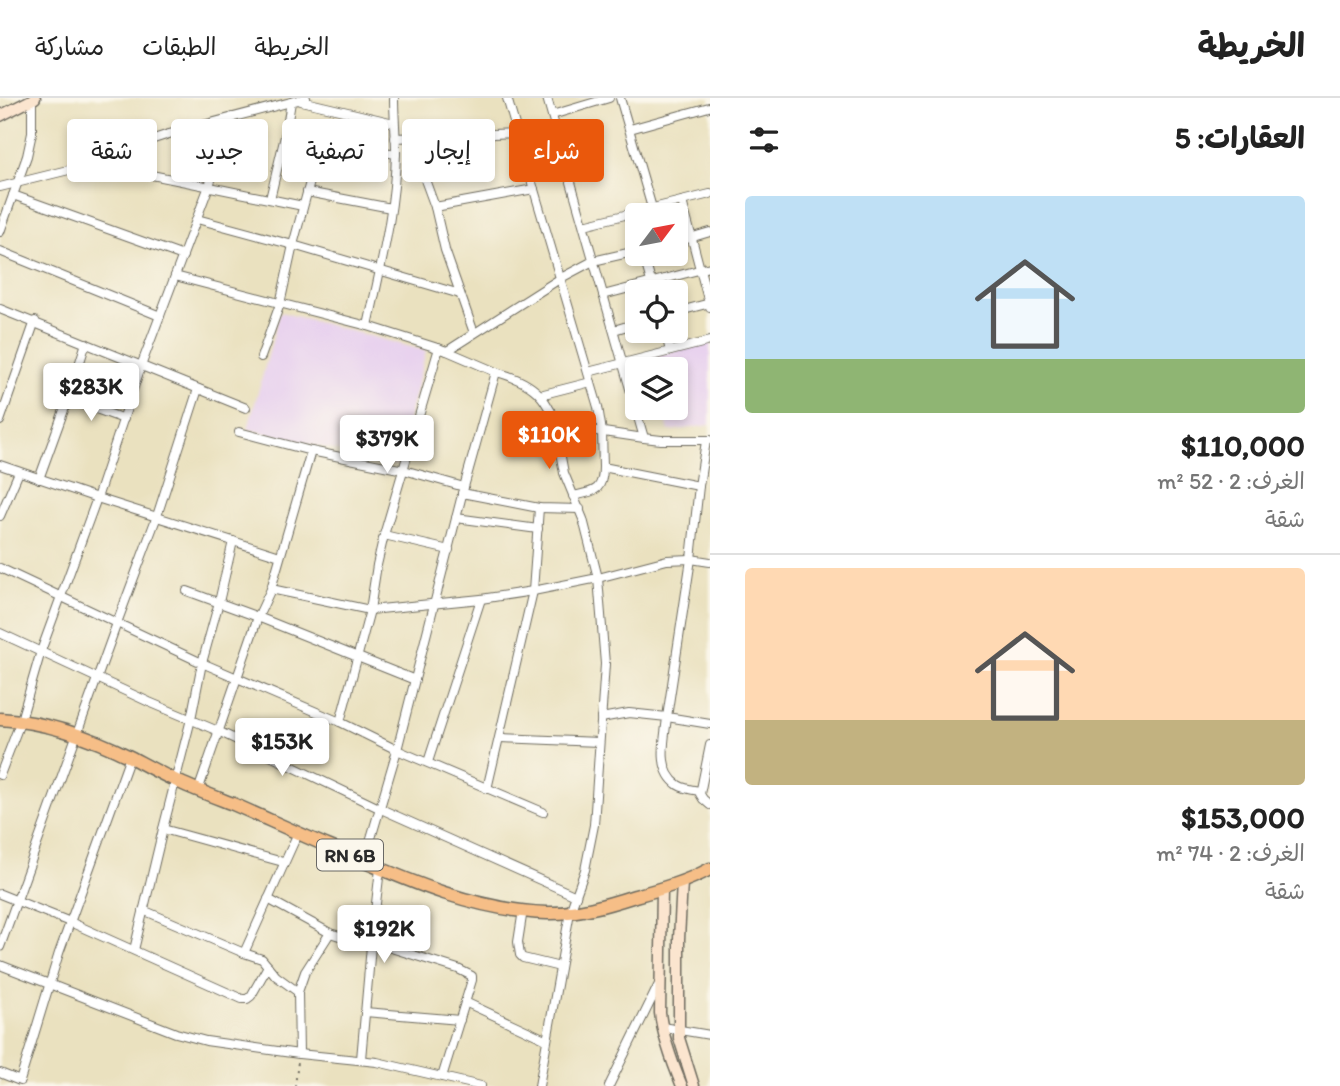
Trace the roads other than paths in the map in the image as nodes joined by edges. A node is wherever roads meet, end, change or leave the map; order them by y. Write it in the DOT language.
graph roads {
  1 [pos="33,98"];
  2 [pos="394,98"];
  3 [pos="507,98"];
  4 [pos="547,98"];
  5 [pos="609,98"];
  6 [pos="620,98"];
  7 [pos="298,100"];
  8 [pos="708,105"];
  9 [pos="552,115"];
  10 [pos="0,116"];
  11 [pos="232,117"];
  12 [pos="291,119"];
  13 [pos="513,119"];
  14 [pos="394,122"];
  15 [pos="631,129"];
  16 [pos="157,138"];
  17 [pos="395,138"];
  18 [pos="402,138"];
  19 [pos="282,149"];
  20 [pos="388,153"];
  21 [pos="396,154"];
  22 [pos="67,171"];
  23 [pos="157,175"];
  24 [pos="310,182"];
  25 [pos="427,182"];
  26 [pos="532,182"];
  27 [pos="18,183"];
  28 [pos="209,186"];
  29 [pos="0,187"];
  30 [pos="534,190"];
  31 [pos="307,192"];
  32 [pos="710,194"];
  33 [pos="13,195"];
  34 [pos="270,200"];
  35 [pos="682,201"];
  36 [pos="651,203"];
  37 [pos="673,203"];
  38 [pos="303,206"];
  39 [pos="435,207"];
  40 [pos="391,208"];
  41 [pos="625,215"];
  42 [pos="197,219"];
  43 [pos="584,225"];
  44 [pos="0,232"];
  45 [pos="710,232"];
  46 [pos="692,237"];
  47 [pos="688,238"];
  48 [pos="293,245"];
  49 [pos="0,251"];
  50 [pos="625,254"];
  51 [pos="183,256"];
  52 [pos="593,261"];
  53 [pos="710,267"];
  54 [pos="380,270"];
  55 [pos="700,270"];
  56 [pos="175,276"];
  57 [pos="561,278"];
  58 [pos="659,280"];
  59 [pos="625,289"];
  60 [pos="460,294"];
  61 [pos="604,295"];
  62 [pos="280,304"];
  63 [pos="710,304"];
  64 [pos="0,309"];
  65 [pos="688,309"];
  66 [pos="160,316"];
  67 [pos="34,321"];
  68 [pos="368,326"];
  69 [pos="625,327"];
  70 [pos="614,330"];
  71 [pos="474,333"];
  72 [pos="710,341"];
  73 [pos="86,343"];
  74 [pos="668,343"];
  75 [pos="443,349"];
  76 [pos="670,351"];
  77 [pos="261,358"];
  78 [pos="623,363"];
  79 [pos="141,366"];
  80 [pos="496,372"];
  81 [pos="588,372"];
  82 [pos="591,382"];
  83 [pos="198,389"];
  84 [pos="540,395"];
  85 [pos="68,399"];
  86 [pos="246,408"];
  87 [pos="124,419"];
  88 [pos="0,421"];
  89 [pos="557,421"];
  90 [pos="239,432"];
  91 [pos="601,432"];
  92 [pos="645,438"];
  93 [pos="708,441"];
  94 [pos="311,451"];
  95 [pos="0,465"];
  96 [pos="603,467"];
  97 [pos="404,470"];
  98 [pos="19,472"];
  99 [pos="39,479"];
  100 [pos="699,486"];
  101 [pos="463,490"];
  102 [pos="573,496"];
  103 [pos="97,498"];
  104 [pos="539,508"];
  105 [pos="580,509"];
  106 [pos="0,516"];
  107 [pos="157,516"];
  108 [pos="456,518"];
  109 [pos="538,529"];
  110 [pos="384,535"];
  111 [pos="233,541"];
  112 [pos="449,550"];
  113 [pos="280,556"];
  114 [pos="691,559"];
  115 [pos="710,562"];
  116 [pos="0,568"];
  117 [pos="598,578"];
  118 [pos="271,589"];
  119 [pos="187,591"];
  120 [pos="533,591"];
  121 [pos="61,596"];
  122 [pos="481,599"];
  123 [pos="219,603"];
  124 [pos="434,604"];
  125 [pos="370,610"];
  126 [pos="258,617"];
  127 [pos="117,623"];
  128 [pos="0,633"];
  129 [pos="41,651"];
  130 [pos="357,656"];
  131 [pos="202,663"];
  132 [pos="97,678"];
  133 [pos="237,678"];
  134 [pos="415,680"];
  135 [pos="667,717"];
  136 [pos="601,718"];
  137 [pos="0,719"];
  138 [pos="191,719"];
  139 [pos="21,720"];
  140 [pos="340,722"];
  141 [pos="710,724"];
  142 [pos="218,731"];
  143 [pos="78,734"];
  144 [pos="500,738"];
  145 [pos="599,743"];
  146 [pos="710,745"];
  147 [pos="397,750"];
  148 [pos="130,757"];
  149 [pos="428,762"];
  150 [pos="0,775"];
  151 [pos="175,780"];
  152 [pos="486,789"];
  153 [pos="198,791"];
  154 [pos="700,791"];
  155 [pos="710,805"];
  156 [pos="381,808"];
  157 [pos="542,812"];
  158 [pos="163,829"];
  159 [pos="298,833"];
  160 [pos="284,862"];
  161 [pos="365,862"];
  162 [pos="380,869"];
  163 [pos="710,869"];
  164 [pos="682,882"];
  165 [pos="662,889"];
  166 [pos="0,894"];
  167 [pos="576,896"];
  168 [pos="268,899"];
  169 [pos="16,901"];
  170 [pos="143,910"];
  171 [pos="523,910"];
  172 [pos="570,912"];
  173 [pos="71,922"];
  174 [pos="330,933"];
  175 [pos="661,939"];
  176 [pos="679,939"];
  177 [pos="372,944"];
  178 [pos="0,947"];
  179 [pos="134,950"];
  180 [pos="244,953"];
  181 [pos="0,965"];
  182 [pos="268,967"];
  183 [pos="560,967"];
  184 [pos="660,981"];
  185 [pos="51,985"];
  186 [pos="298,992"];
  187 [pos="466,1002"];
  188 [pos="365,1012"];
  189 [pos="460,1020"];
  190 [pos="662,1027"];
  191 [pos="678,1029"];
  192 [pos="710,1035"];
  193 [pos="547,1040"];
  194 [pos="299,1054"];
  195 [pos="361,1059"];
  196 [pos="0,1073"];
  197 [pos="442,1077"];
  198 [pos="688,1085"];
  199 [pos="481,1086"];
  200 [pos="539,1086"];
  201 [pos="609,1086"];
  1 -- 10 [label="street"];
  1 -- 27 [label="street"];
  2 -- 14 [label="street"];
  3 -- 13 [label="street"];
  4 -- 9 [label="street"];
  5 -- 9 [label="street"];
  6 -- 15 [label="street"];
  7 -- 11 [label="street"];
  7 -- 12 [label="street"];
  7 -- 14 [label="street"];
  8 -- 15 [label="street"];
  9 -- 43 [label="street"];
  11 -- 16 [label="street"];
  11 -- 28 [label="street"];
  14 -- 17 [label="street"];
  15 -- 36 [label="street"];
  17 -- 18 [label="street"];
  17 -- 21 [label="street"];
  19 -- 34 [label="street"];
  20 -- 21 [label="street"];
  21 -- 40 [label="street"];
  22 -- 27 [label="street"];
  23 -- 28 [label="street"];
  24 -- 31 [label="street"];
  25 -- 39 [label="street"];
  26 -- 30 [label="street"];
  27 -- 29 [label="street"];
  27 -- 33 [label="street"];
  28 -- 34 [label="street"];
  28 -- 42 [label="street"];
  30 -- 39 [label="street"];
  30 -- 57 [label="street"];
  31 -- 38 [label="street"];
  31 -- 40 [label="street"];
  32 -- 35 [label="street"];
  33 -- 44 [label="street"];
  33 -- 51 [label="street"];
  34 -- 38 [label="street"];
  35 -- 37 [label="street"];
  35 -- 46 [label="street"];
  38 -- 48 [label="street"];
  39 -- 60 [label="street"];
  40 -- 54 [label="street"];
  41 -- 43 [label="street"];
  42 -- 48 [label="street"];
  42 -- 51 [label="street"];
  43 -- 52 [label="street"];
  45 -- 46 [label="street"];
  46 -- 47 [label="street"];
  46 -- 55 [label="street"];
  48 -- 54 [label="street"];
  48 -- 62 [label="street"];
  49 -- 66 [label="street"];
  50 -- 52 [label="street"];
  51 -- 56 [label="street"];
  52 -- 57 [label="street"];
  52 -- 61 [label="street"];
  53 -- 55 [label="street"];
  54 -- 60 [label="street"];
  54 -- 68 [label="street"];
  55 -- 58 [label="street"];
  55 -- 63 [label="street"];
  56 -- 62 [label="street"];
  56 -- 66 [label="street"];
  57 -- 71 [label="street"];
  57 -- 81 [label="street"];
  59 -- 61 [label="street"];
  60 -- 71 [label="street"];
  61 -- 70 [label="street"];
  62 -- 68 [label="street"];
  62 -- 77 [label="street"];
  63 -- 65 [label="street"];
  64 -- 67 [label="street"];
  66 -- 79 [label="street"];
  67 -- 73 [label="street"];
  67 -- 88 [label="street"];
  68 -- 75 [label="street"];
  69 -- 70 [label="street"];
  70 -- 78 [label="street"];
  71 -- 75 [label="street"];
  72 -- 76 [label="street"];
  73 -- 79 [label="street"];
  73 -- 85 [label="street"];
  74 -- 76 [label="street"];
  75 -- 80 [label="street"];
  75 -- 97 [label="street"];
  76 -- 78 [label="street"];
  78 -- 81 [label="street"];
  78 -- 92 [label="street"];
  79 -- 83 [label="street"];
  79 -- 87 [label="street"];
  80 -- 84 [label="street"];
  80 -- 101 [label="street"];
  81 -- 82 [label="street"];
  82 -- 84 [label="street"];
  82 -- 91 [label="street"];
  83 -- 86 [label="street"];
  83 -- 107 [label="street"];
  84 -- 89 [label="street"];
  85 -- 87 [label="street"];
  85 -- 99 [label="street"];
  87 -- 103 [label="street"];
  89 -- 91 [label="street"];
  89 -- 102 [label="street"];
  90 -- 94 [label="street"];
  91 -- 92 [label="street"];
  91 -- 96 [label="street"];
  92 -- 93 [label="street"];
  93 -- 100 [label="street"];
  94 -- 97 [label="street"];
  94 -- 113 [label="street"];
  95 -- 98 [label="street"];
  96 -- 100 [label="street"];
  96 -- 102 [label="street"];
  97 -- 101 [label="street"];
  97 -- 110 [label="street"];
  98 -- 99 [label="street"];
  98 -- 106 [label="street"];
  99 -- 103 [label="street"];
  100 -- 114 [label="street"];
  101 -- 104 [label="street"];
  101 -- 108 [label="street"];
  102 -- 105 [label="street"];
  103 -- 107 [label="street"];
  103 -- 121 [label="street"];
  104 -- 105 [label="street"];
  104 -- 109 [label="street"];
  105 -- 117 [label="street"];
  107 -- 111 [label="street"];
  107 -- 127 [label="street"];
  108 -- 109 [label="street"];
  108 -- 112 [label="street"];
  109 -- 120 [label="street"];
  110 -- 112 [label="street"];
  110 -- 125 [label="street"];
  111 -- 113 [label="street"];
  111 -- 123 [label="street"];
  112 -- 124 [label="street"];
  113 -- 118 [label="street"];
  114 -- 115 [label="street"];
  114 -- 117 [label="street"];
  114 -- 135 [label="street"];
  116 -- 121 [label="street"];
  117 -- 120 [label="street"];
  117 -- 136 [label="street"];
  118 -- 125 [label="street"];
  118 -- 126 [label="street"];
  119 -- 123 [label="street"];
  120 -- 122 [label="street"];
  120 -- 144 [label="street"];
  121 -- 127 [label="street"];
  121 -- 129 [label="street"];
  122 -- 124 [label="street"];
  122 -- 149 [label="street"];
  123 -- 126 [label="street"];
  123 -- 131 [label="street"];
  124 -- 125 [label="street"];
  124 -- 134 [label="street"];
  125 -- 130 [label="street"];
  126 -- 130 [label="street"];
  126 -- 133 [label="street"];
  127 -- 131 [label="street"];
  127 -- 132 [label="street"];
  128 -- 129 [label="street"];
  129 -- 132 [label="street"];
  129 -- 139 [label="street"];
  130 -- 134 [label="street"];
  130 -- 140 [label="street"];
  131 -- 133 [label="street"];
  131 -- 138 [label="street"];
  132 -- 138 [label="street"];
  132 -- 143 [label="street"];
  133 -- 140 [label="street"];
  133 -- 142 [label="street"];
  134 -- 147 [label="street"];
  135 -- 136 [label="street"];
  135 -- 141 [label="street"];
  135 -- 154 [label="street"];
  136 -- 145 [label="street"];
  137 -- 139 [label="main road, RN 6B"];
  138 -- 142 [label="street"];
  138 -- 151 [label="street"];
  139 -- 143 [label="main road, RN 6B"];
  139 -- 150 [label="street"];
  140 -- 147 [label="street"];
  142 -- 153 [label="street"];
  142 -- 156 [label="street"];
  143 -- 148 [label="main road, RN 6B"];
  143 -- 169 [label="street"];
  144 -- 145 [label="street"];
  144 -- 152 [label="street"];
  145 -- 167 [label="street"];
  146 -- 154 [label="street"];
  147 -- 149 [label="street"];
  147 -- 156 [label="street"];
  148 -- 151 [label="main road, RN 6B"];
  148 -- 173 [label="street"];
  149 -- 152 [label="street"];
  151 -- 153 [label="main road, RN 6B"];
  151 -- 158 [label="street"];
  152 -- 157 [label="street"];
  153 -- 159 [label="main road, RN 6B"];
  154 -- 155 [label="street"];
  156 -- 161 [label="street"];
  156 -- 167 [label="street"];
  158 -- 160 [label="street"];
  158 -- 170 [label="street"];
  159 -- 160 [label="street"];
  159 -- 161 [label="main road, RN 6B"];
  160 -- 168 [label="street"];
  161 -- 162 [label="main road, RN 6B"];
  162 -- 171 [label="main road, RN 6B"];
  162 -- 177 [label="street"];
  163 -- 164 [label="main road, RN 6B"];
  164 -- 165 [label="main road, RN 6B"];
  164 -- 176 [label="street"];
  165 -- 172 [label="main road, RN 6B"];
  165 -- 175 [label="street"];
  166 -- 169 [label="street"];
  167 -- 172 [label="street"];
  168 -- 174 [label="street"];
  168 -- 180 [label="street"];
  169 -- 173 [label="street"];
  169 -- 178 [label="street"];
  170 -- 179 [label="street"];
  170 -- 180 [label="street"];
  171 -- 172 [label="main road, RN 6B"];
  171 -- 183 [label="street"];
  172 -- 183 [label="street"];
  173 -- 179 [label="street"];
  173 -- 185 [label="street"];
  174 -- 177 [label="street"];
  174 -- 186 [label="street"];
  175 -- 176 [label="street"];
  175 -- 184 [label="street"];
  176 -- 191 [label="street"];
  177 -- 187 [label="street"];
  177 -- 188 [label="street"];
  179 -- 182 [label="street"];
  180 -- 182 [label="street"];
  181 -- 185 [label="street"];
  182 -- 186 [label="street"];
  183 -- 193 [label="street"];
  184 -- 190 [label="street"];
  184 -- 201 [label="street"];
  185 -- 194 [label="street"];
  185 -- 196 [label="street"];
  186 -- 194 [label="street"];
  187 -- 189 [label="street"];
  187 -- 193 [label="street"];
  188 -- 189 [label="street"];
  188 -- 195 [label="street"];
  189 -- 197 [label="street"];
  190 -- 191 [label="street"];
  190 -- 198 [label="street"];
  191 -- 192 [label="street"];
  191 -- 198 [label="street"];
  193 -- 200 [label="street"];
  194 -- 195 [label="street"];
  195 -- 197 [label="street"];
  197 -- 199 [label="street"];
}
